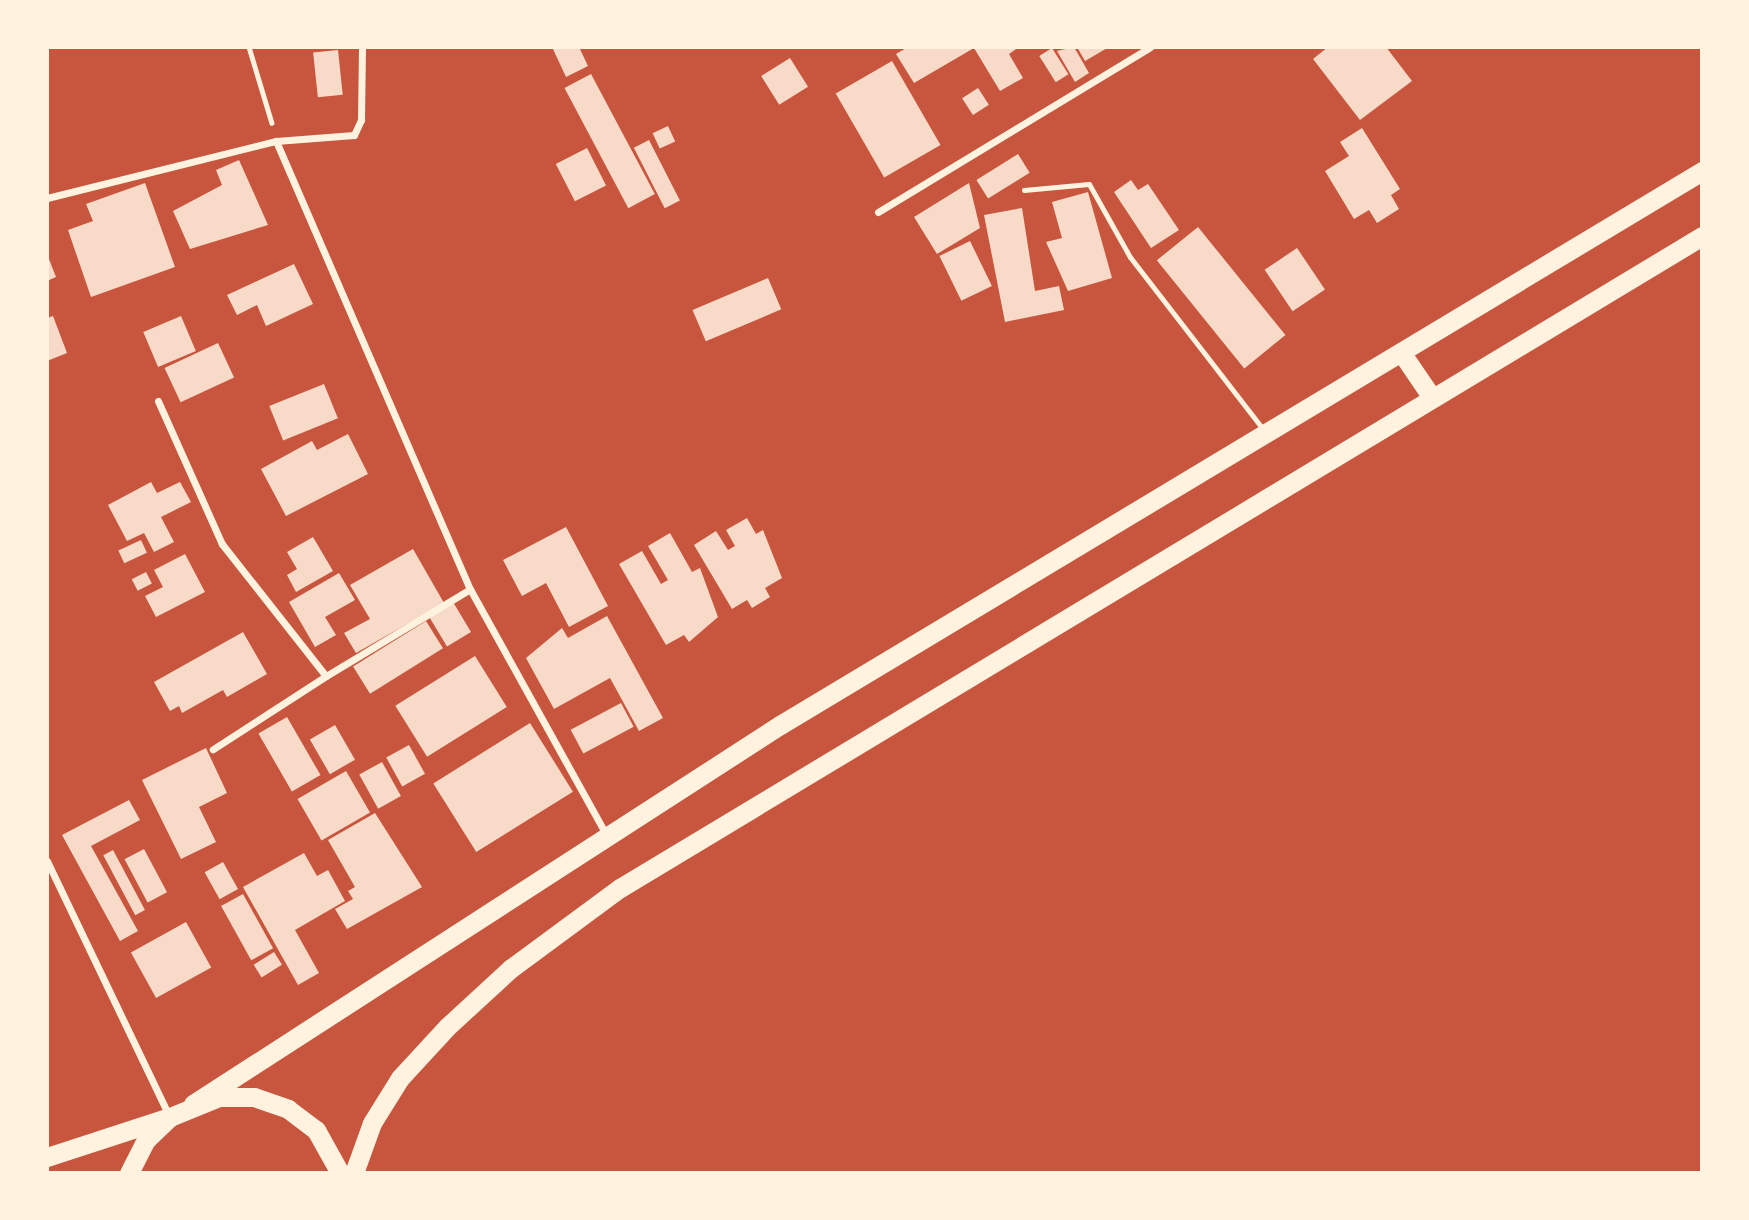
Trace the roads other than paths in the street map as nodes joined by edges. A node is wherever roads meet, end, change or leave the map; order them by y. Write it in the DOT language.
graph roads {
  1 [pos="362,47"];
  2 [pos="1150,47"];
  3 [pos="276,141"];
  4 [pos="1702,171"];
  5 [pos="1024,190"];
  6 [pos="47,198"];
  7 [pos="878,212"];
  8 [pos="1702,236"];
  9 [pos="1403,355"];
  10 [pos="1431,396"];
  11 [pos="159,401"];
  12 [pos="1267,435"];
  13 [pos="470,589"];
  14 [pos="326,676"];
  15 [pos="214,750"];
  16 [pos="609,839"];
  17 [pos="47,861"];
  18 [pos="193,1104"];
  19 [pos="170,1117"];
  20 [pos="47,1157"];
  21 [pos="129,1173"];
  22 [pos="340,1173"];
  23 [pos="354,1173"];
  1 -- 3 [label="street"];
  2 -- 7 [label="street"];
  3 -- 6 [label="street"];
  3 -- 13 [label="street"];
  4 -- 9 [label="highway"];
  5 -- 12 [label="lane"];
  8 -- 10 [label="highway"];
  9 -- 10 [label="highway"];
  9 -- 12 [label="highway"];
  10 -- 23 [label="highway"];
  11 -- 14 [label="street"];
  12 -- 16 [label="highway"];
  13 -- 14 [label="street"];
  13 -- 16 [label="street"];
  14 -- 15 [label="street"];
  16 -- 18 [label="highway"];
  17 -- 19 [label="street"];
  18 -- 19 [label="highway"];
  18 -- 22 [label="highway"];
  19 -- 20 [label="highway"];
  19 -- 21 [label="highway"];
}
